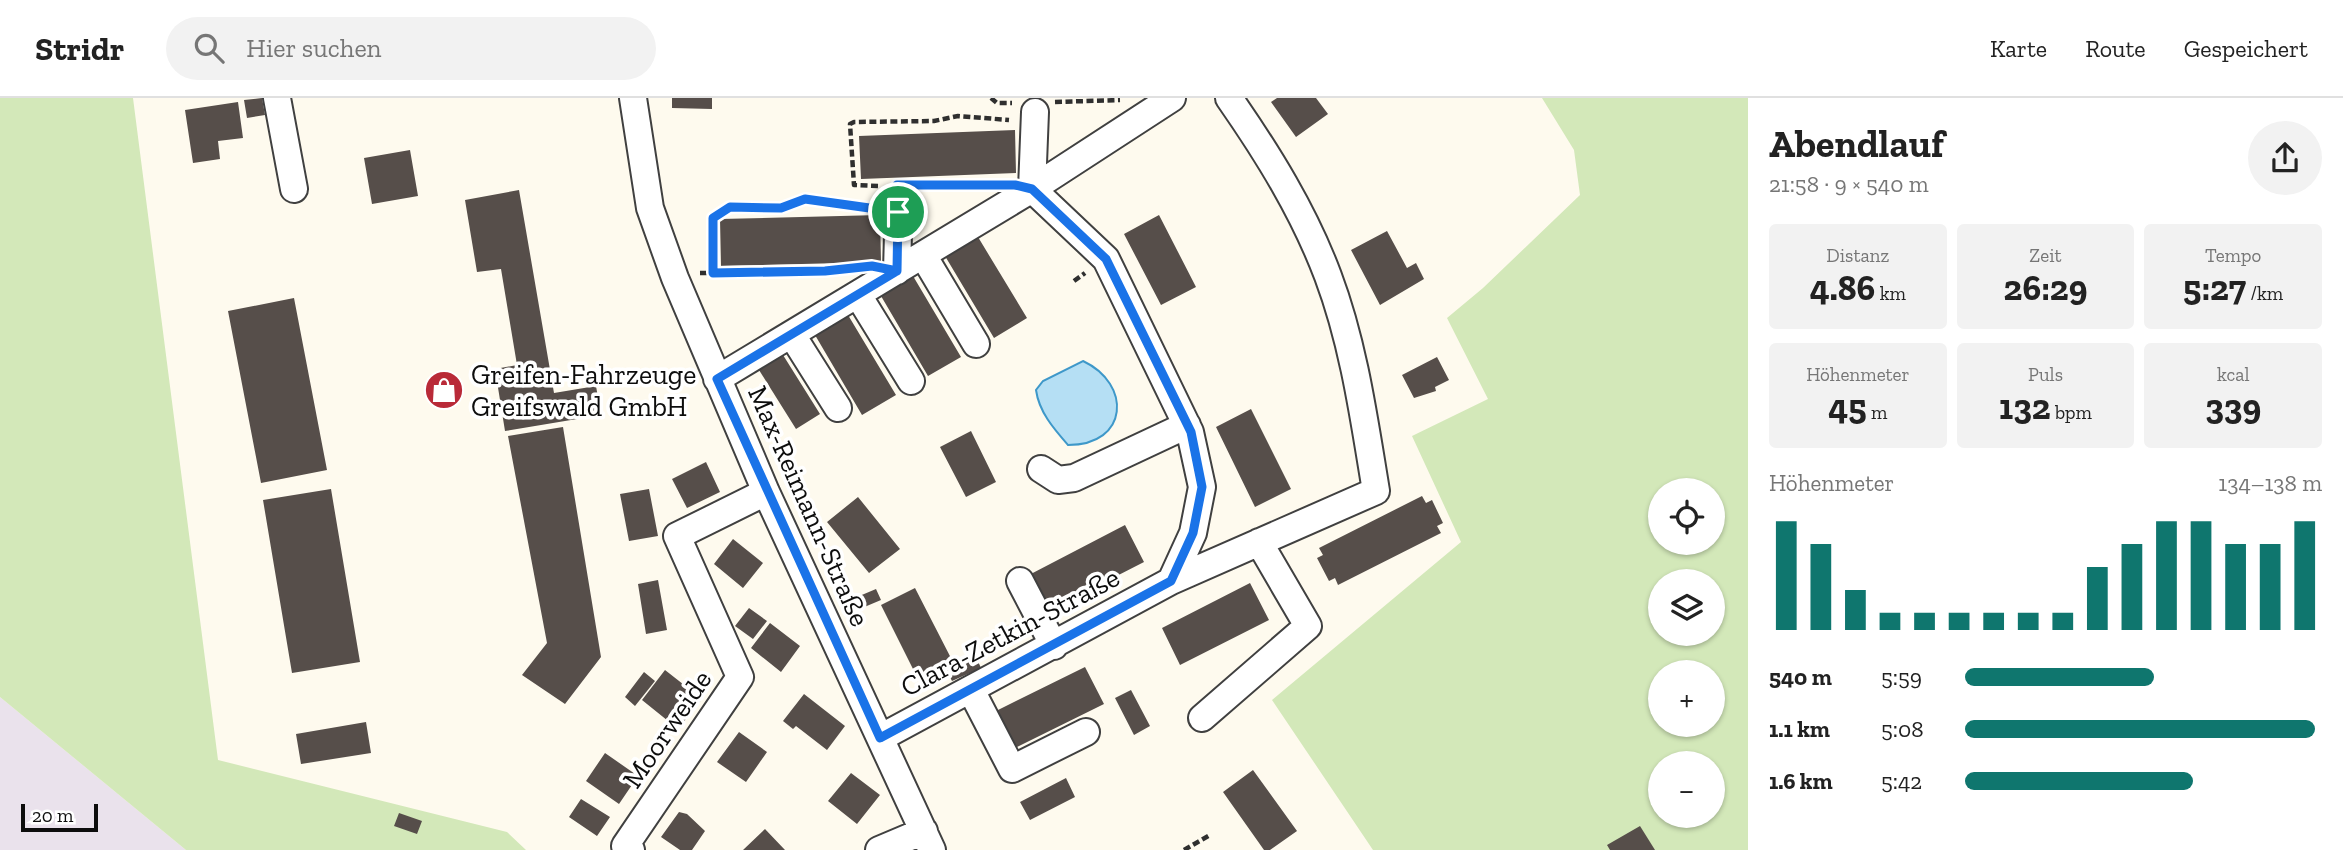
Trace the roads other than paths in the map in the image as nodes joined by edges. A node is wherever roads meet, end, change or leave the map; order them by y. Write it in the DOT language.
graph roads {
  1 [pos="277,98"];
  2 [pos="633,98"];
  3 [pos="1229,98"];
  4 [pos="1163,104"];
  5 [pos="1035,109"];
  6 [pos="294,189"];
  7 [pos="1032,189"];
  8 [pos="898,198"];
  9 [pos="923,255"];
  10 [pos="897,271"];
  11 [pos="858,295"];
  12 [pos="792,335"];
  13 [pos="976,344"];
  14 [pos="717,379"];
  15 [pos="911,381"];
  16 [pos="838,408"];
  17 [pos="1187,425"];
  18 [pos="1041,469"];
  19 [pos="766,492"];
  20 [pos="1259,542"];
  21 [pos="1020,580"];
  22 [pos="1171,581"];
  23 [pos="1054,646"];
  24 [pos="971,690"];
  25 [pos="1202,718"];
  26 [pos="1086,732"];
  27 [pos="880,738"];
  28 [pos="928,840"];
  29 [pos="631,850"];
  30 [pos="879,850"];
  1 -- 6 [label="street"];
  2 -- 14 [label="street, Max-Reimann-Straße"];
  3 -- 20 [label="street, Clara-Zetkin-Straße"];
  4 -- 7 [label="street"];
  5 -- 7 [label="street"];
  7 -- 9 [label="street"];
  7 -- 17 [label="street"];
  8 -- 10 [label="street"];
  9 -- 10 [label="street"];
  9 -- 13 [label="street"];
  10 -- 11 [label="street"];
  11 -- 12 [label="street"];
  11 -- 15 [label="street"];
  12 -- 14 [label="street"];
  12 -- 16 [label="street"];
  14 -- 19 [label="street, Max-Reimann-Straße"];
  17 -- 18 [label="street"];
  17 -- 22 [label="street"];
  19 -- 27 [label="street, Max-Reimann-Straße"];
  19 -- 29 [label="street, Moorweide"];
  20 -- 22 [label="street, Clara-Zetkin-Straße"];
  20 -- 25 [label="street"];
  21 -- 23 [label="street"];
  22 -- 23 [label="street, Clara-Zetkin-Straße"];
  23 -- 24 [label="street, Clara-Zetkin-Straße"];
  24 -- 26 [label="street"];
  24 -- 27 [label="street, Clara-Zetkin-Straße"];
  27 -- 28 [label="street, Max-Reimann-Straße"];
  28 -- 30 [label="street"];
}
